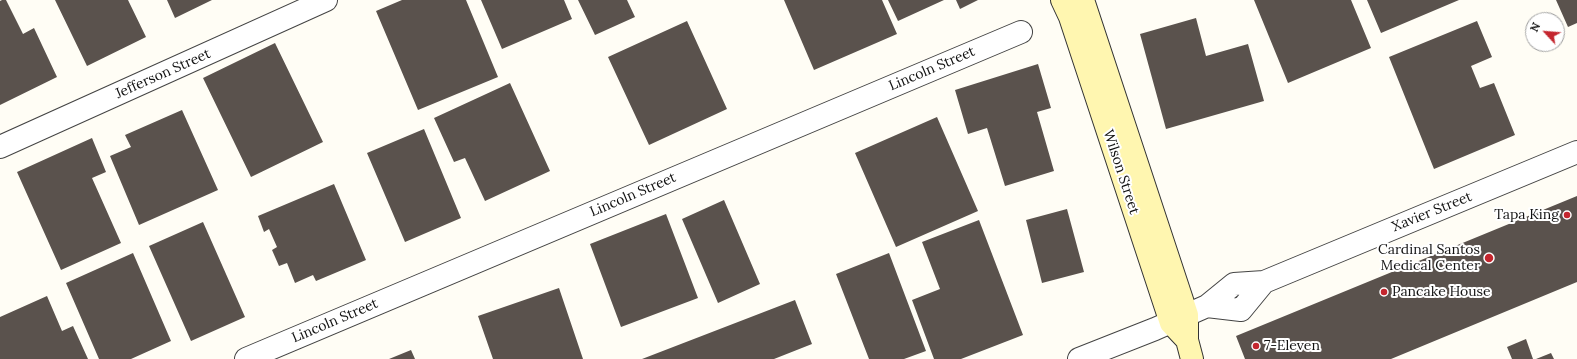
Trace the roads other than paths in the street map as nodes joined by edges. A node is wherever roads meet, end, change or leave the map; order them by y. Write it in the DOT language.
graph roads {
  1 [pos="326,0"];
  2 [pos="1062,0"];
  3 [pos="1088,2"];
  4 [pos="1021,32"];
  5 [pos="0,147"];
  6 [pos="1577,152"];
  7 [pos="1179,319"];
  8 [pos="1190,349"];
  9 [pos="246,359"];
  10 [pos="1079,359"];
  1 -- 5 [label="street, Jefferson Street"];
  2 -- 7 [label="main road, Wilson Street"];
  3 -- 7 [label="main road, Wilson Street"];
  4 -- 9 [label="street, Lincoln Street"];
  6 -- 7 [label="street, Xavier Street"];
  7 -- 8 [label="main road, Wilson Street"];
  7 -- 10 [label="street, Xavier Street"];
}
